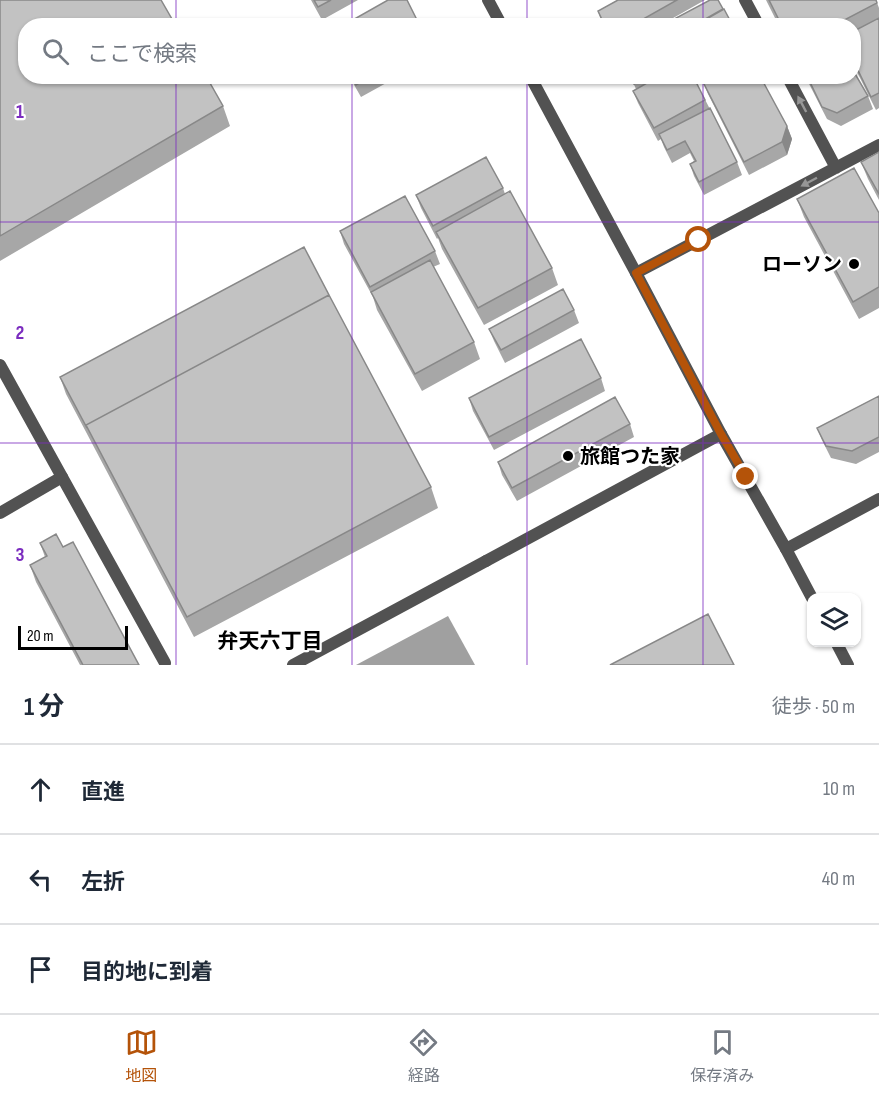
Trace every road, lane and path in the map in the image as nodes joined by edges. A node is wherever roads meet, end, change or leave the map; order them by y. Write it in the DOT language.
graph roads {
  1 [pos="488,0"];
  2 [pos="745,0"];
  3 [pos="498,18"];
  4 [pos="755,18"];
  5 [pos="534,84"];
  6 [pos="791,84"];
  7 [pos="879,145"];
  8 [pos="836,168"];
  9 [pos="636,273"];
  10 [pos="0,365"];
  11 [pos="721,434"];
  12 [pos="62,477"];
  13 [pos="879,500"];
  14 [pos="0,513"];
  15 [pos="786,549"];
  16 [pos="810,593"];
  17 [pos="839,647"];
  18 [pos="165,664"];
  19 [pos="293,665"];
  20 [pos="848,665"];
  1 -- 3 [label="street"];
  2 -- 4 [label="street"];
  5 -- 9 [label="street"];
  8 -- 6 [label="street, one-way"];
  7 -- 8 [label="street"];
  8 -- 9 [label="street, one-way"];
  9 -- 11 [label="street"];
  10 -- 12 [label="street"];
  11 -- 15 [label="street"];
  11 -- 19 [label="street"];
  12 -- 14 [label="street"];
  12 -- 18 [label="street"];
  13 -- 15 [label="street"];
  15 -- 16 [label="street"];
  17 -- 20 [label="street"];
}
